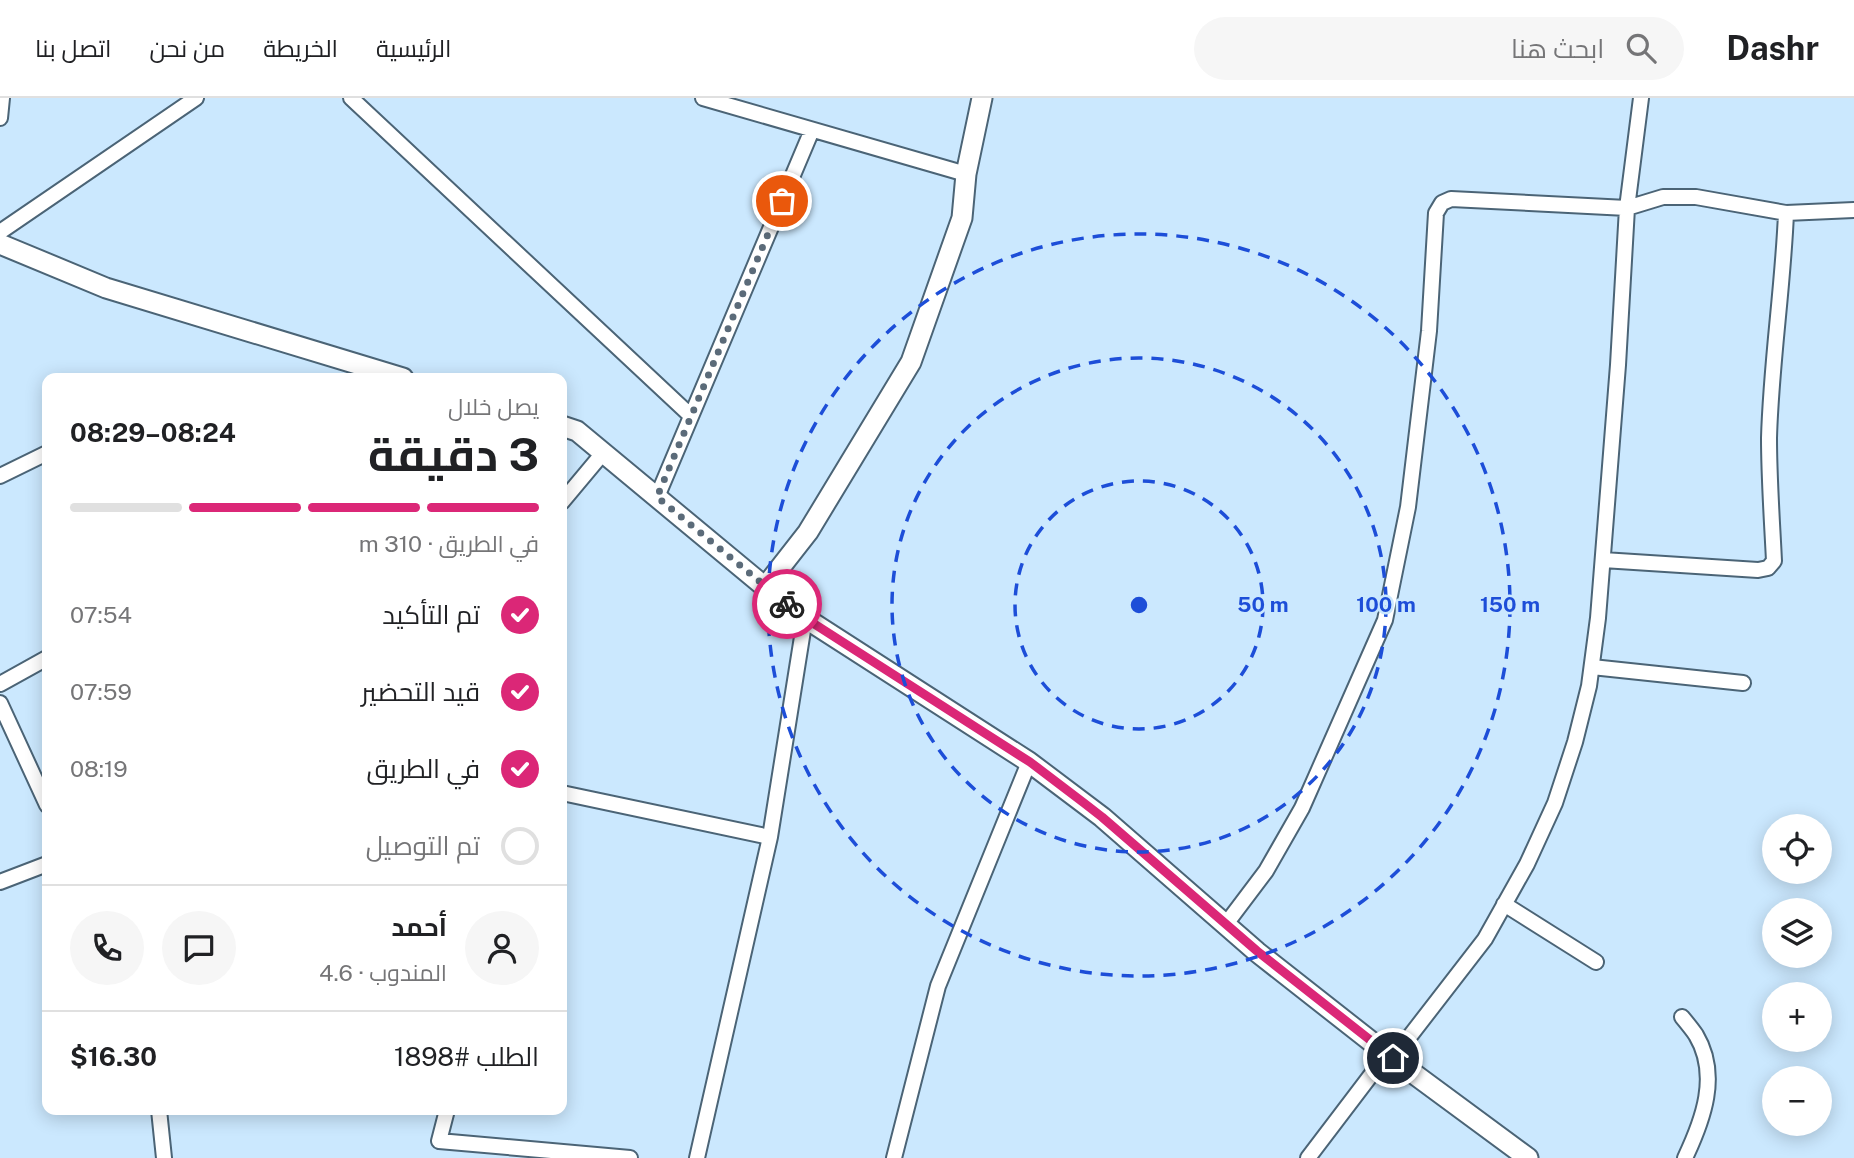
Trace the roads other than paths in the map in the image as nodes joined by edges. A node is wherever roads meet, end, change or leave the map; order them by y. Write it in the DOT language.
graph roads {
  1 [pos="2,98"];
  2 [pos="196,98"];
  3 [pos="351,98"];
  4 [pos="703,98"];
  5 [pos="982,98"];
  6 [pos="1641,98"];
  7 [pos="0,118"];
  8 [pos="812,130"];
  9 [pos="966,174"];
  10 [pos="1627,208"];
  11 [pos="1854,210"];
  12 [pos="1786,213"];
  13 [pos="0,232"];
  14 [pos="0,244"];
  15 [pos="386,373"];
  16 [pos="691,416"];
  17 [pos="567,428"];
  18 [pos="603,453"];
  19 [pos="42,455"];
  20 [pos="0,476"];
  21 [pos="567,496"];
  22 [pos="657,497"];
  23 [pos="1603,560"];
  24 [pos="765,587"];
  25 [pos="805,618"];
  26 [pos="42,661"];
  27 [pos="1592,667"];
  28 [pos="1743,682"];
  29 [pos="0,684"];
  30 [pos="0,704"];
  31 [pos="1030,762"];
  32 [pos="42,794"];
  33 [pos="567,794"];
  34 [pos="770,836"];
  35 [pos="42,866"];
  36 [pos="0,882"];
  37 [pos="1504,904"];
  38 [pos="1226,924"];
  39 [pos="1596,962"];
  40 [pos="1682,1017"];
  41 [pos="1390,1056"];
  42 [pos="160,1115"];
  43 [pos="446,1115"];
  44 [pos="164,1158"];
  45 [pos="630,1158"];
  46 [pos="697,1158"];
  47 [pos="894,1158"];
  48 [pos="1308,1158"];
  49 [pos="1528,1158"];
  50 [pos="1685,1158"];
  1 -- 7 [label="street"];
  2 -- 13 [label="street"];
  3 -- 16 [label="street"];
  4 -- 8 [label="street"];
  5 -- 9 [label="street"];
  6 -- 10 [label="street"];
  8 -- 9 [label="street"];
  8 -- 16 [label="street"];
  9 -- 24 [label="street"];
  10 -- 12 [label="street"];
  10 -- 23 [label="street"];
  10 -- 38 [label="street"];
  11 -- 12 [label="street"];
  12 -- 23 [label="street"];
  14 -- 15 [label="street"];
  16 -- 22 [label="street"];
  17 -- 18 [label="street"];
  18 -- 21 [label="street"];
  18 -- 22 [label="street"];
  19 -- 20 [label="street"];
  22 -- 24 [label="street"];
  23 -- 27 [label="street"];
  24 -- 25 [label="street"];
  25 -- 31 [label="street"];
  25 -- 34 [label="street"];
  26 -- 29 [label="street"];
  27 -- 28 [label="street"];
  27 -- 37 [label="street"];
  30 -- 32 [label="street"];
  31 -- 38 [label="street"];
  31 -- 47 [label="street"];
  33 -- 34 [label="street"];
  34 -- 46 [label="street"];
  35 -- 36 [label="street"];
  37 -- 39 [label="street"];
  37 -- 41 [label="street"];
  38 -- 41 [label="street"];
  40 -- 50 [label="street"];
  41 -- 48 [label="street"];
  41 -- 49 [label="street"];
  42 -- 44 [label="street"];
  43 -- 45 [label="street"];
}
